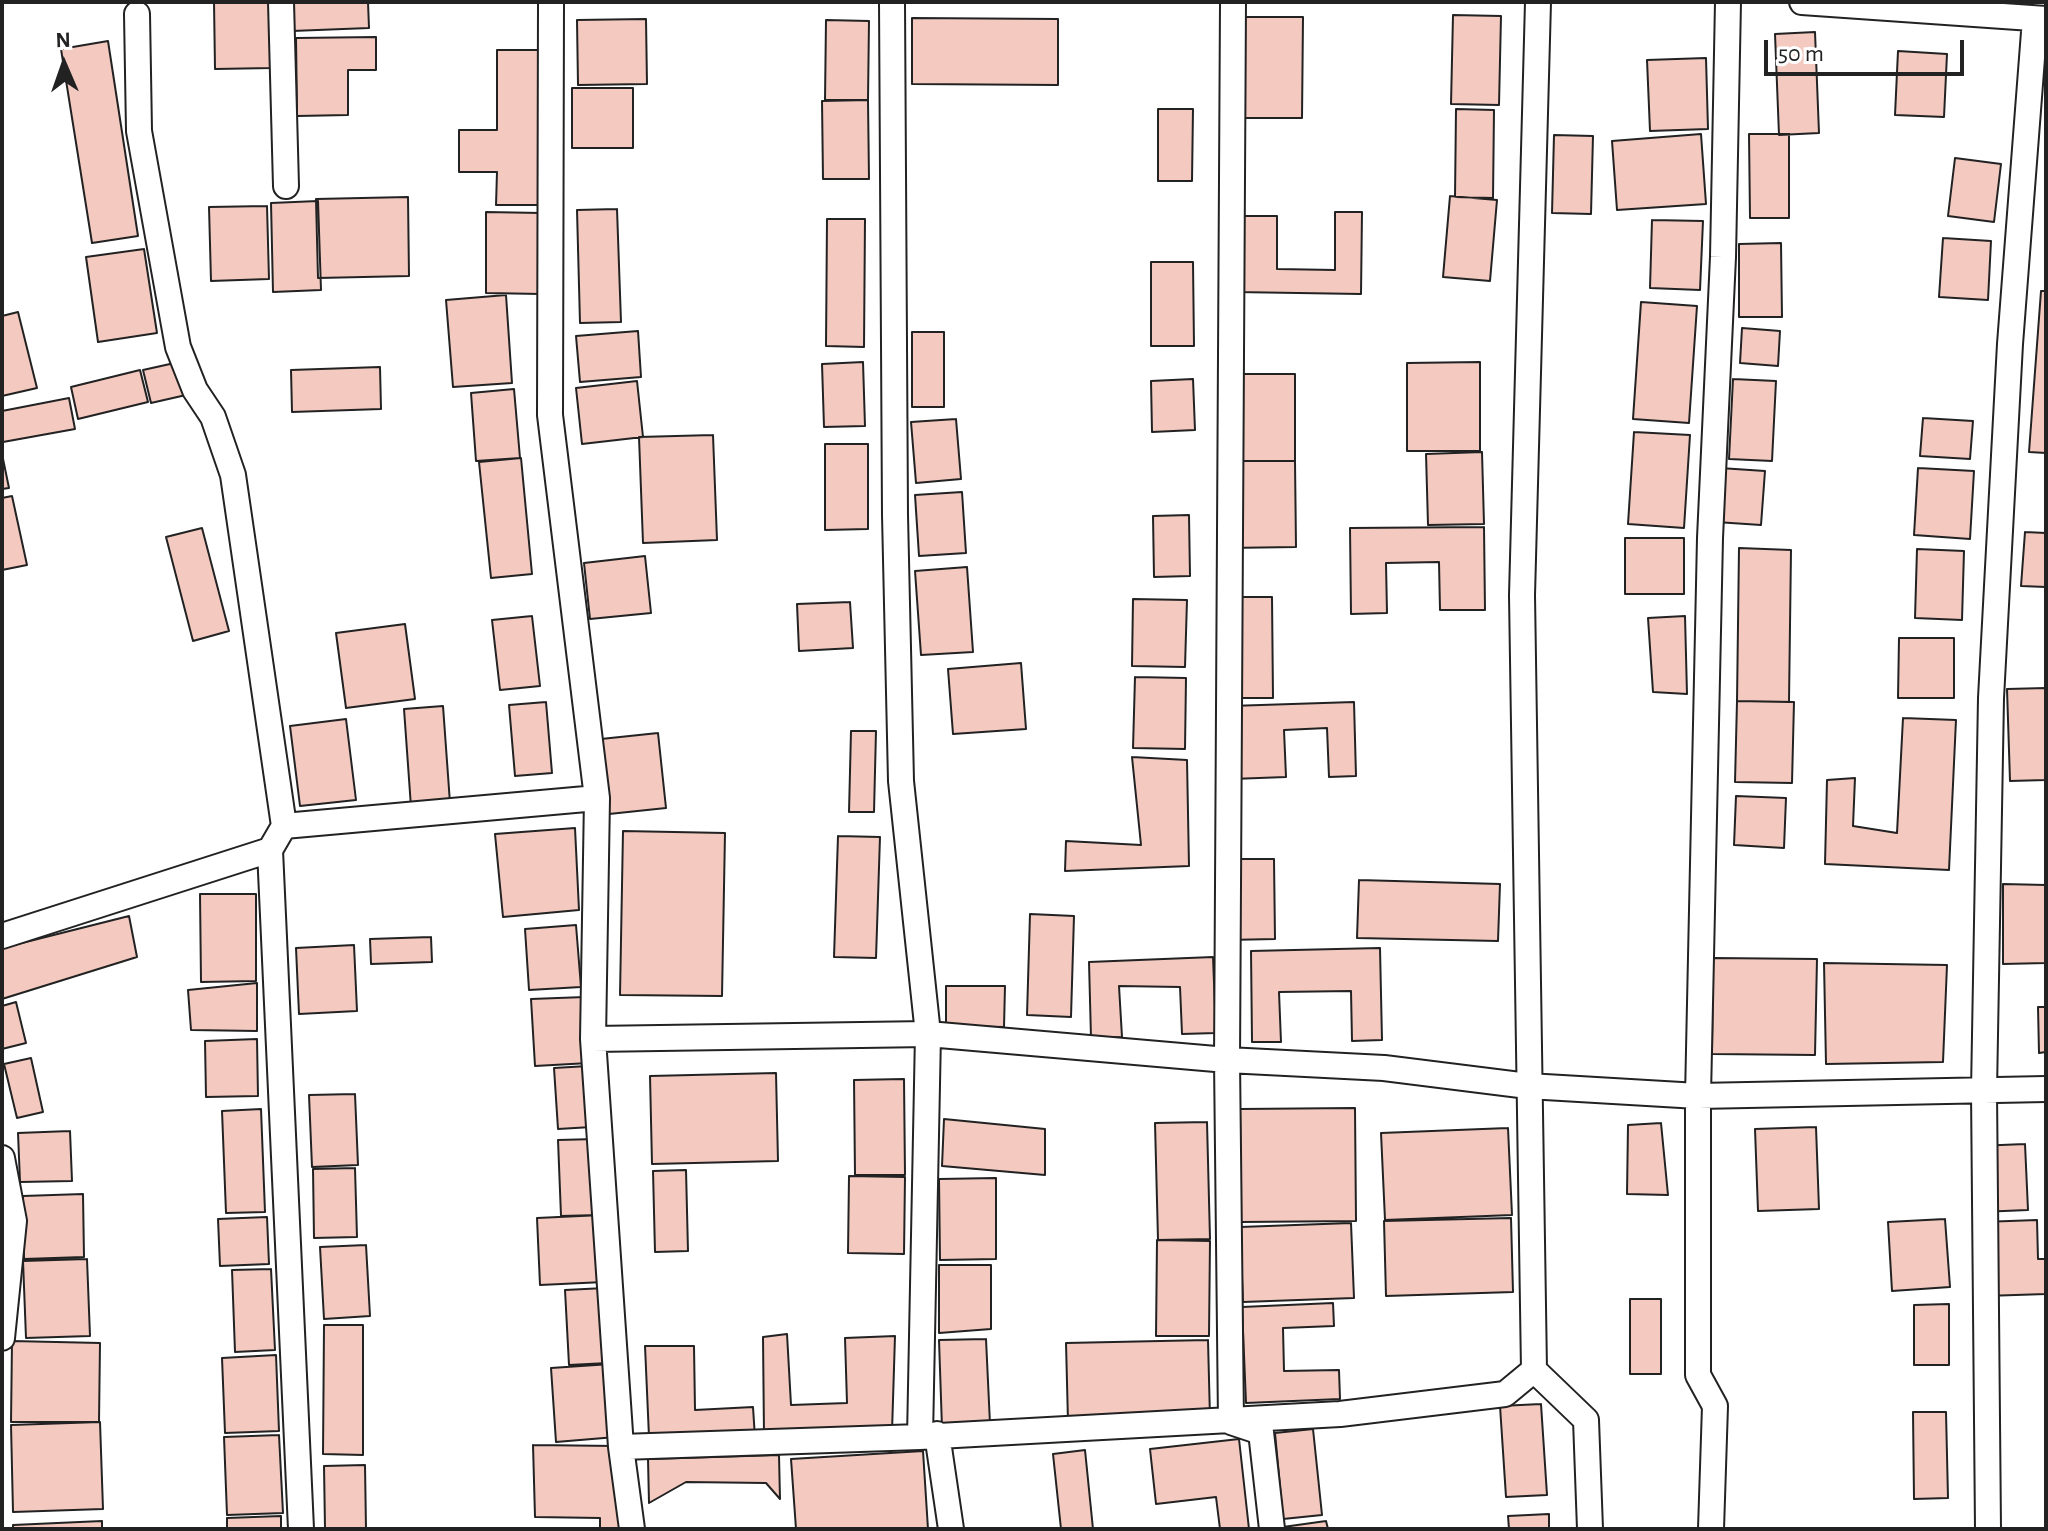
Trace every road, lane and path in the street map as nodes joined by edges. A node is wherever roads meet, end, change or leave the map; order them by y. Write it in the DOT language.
graph roads {
  1 [pos="281,2"];
  2 [pos="551,2"];
  3 [pos="892,2"];
  4 [pos="1233,2"];
  5 [pos="1538,2"];
  6 [pos="1728,2"];
  7 [pos="1802,2"];
  8 [pos="1831,4"];
  9 [pos="137,14"];
  10 [pos="2040,19"];
  11 [pos="286,186"];
  12 [pos="597,798"];
  13 [pos="284,826"];
  14 [pos="270,850"];
  15 [pos="2,936"];
  16 [pos="928,1034"];
  17 [pos="593,1039"];
  18 [pos="1227,1060"];
  19 [pos="1528,1086"];
  20 [pos="2046,1089"];
  21 [pos="1984,1091"];
  22 [pos="1698,1096"];
  23 [pos="2,1158"];
  24 [pos="2,1338"];
  25 [pos="1534,1370"];
  26 [pos="1231,1422"];
  27 [pos="929,1435"];
  28 [pos="621,1447"];
  29 [pos="301,1529"];
  30 [pos="632,1529"];
  31 [pos="951,1529"];
  32 [pos="1272,1529"];
  33 [pos="1590,1529"];
  34 [pos="1711,1529"];
  35 [pos="1988,1529"];
  1 -- 11 [label="street"];
  2 -- 12 [label="street"];
  3 -- 16 [label="street"];
  4 -- 18 [label="street"];
  5 -- 19 [label="street"];
  6 -- 22 [label="street"];
  7 -- 8 [label="street"];
  8 -- 10 [label="street"];
  9 -- 13 [label="street"];
  10 -- 21 [label="street"];
  12 -- 13 [label="street"];
  12 -- 17 [label="street"];
  13 -- 14 [label="street"];
  14 -- 15 [label="street"];
  14 -- 29 [label="street"];
  16 -- 17 [label="street"];
  16 -- 18 [label="street"];
  16 -- 27 [label="street"];
  17 -- 28 [label="street"];
  18 -- 19 [label="street"];
  18 -- 26 [label="street"];
  19 -- 22 [label="street"];
  19 -- 25 [label="street"];
  20 -- 21 [label="street"];
  21 -- 22 [label="street"];
  21 -- 35 [label="street"];
  22 -- 34 [label="street"];
  23 -- 24 [label="street"];
  25 -- 26 [label="street"];
  25 -- 33 [label="street"];
  26 -- 27 [label="street"];
  26 -- 32 [label="street"];
  27 -- 28 [label="street"];
  27 -- 31 [label="street"];
  28 -- 30 [label="street"];
}
